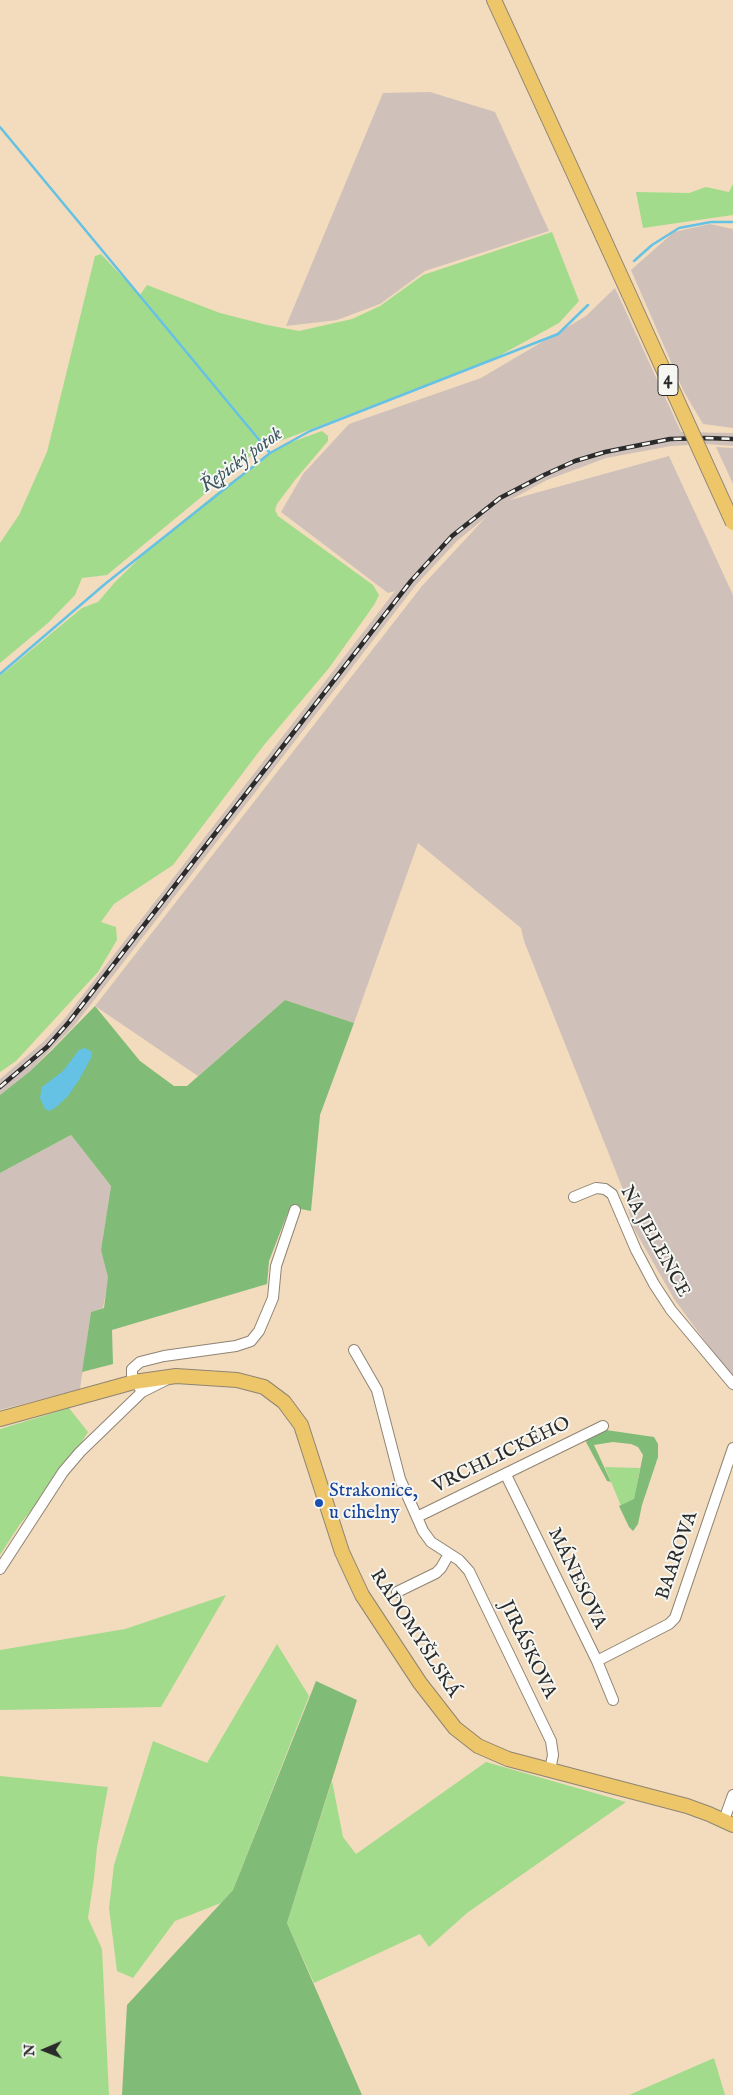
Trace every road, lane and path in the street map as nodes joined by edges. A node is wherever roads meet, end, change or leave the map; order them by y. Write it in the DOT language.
graph roads {
  1 [pos="494,0"];
  2 [pos="733,523"];
  3 [pos="574,1197"];
  4 [pos="295,1210"];
  5 [pos="354,1350"];
  6 [pos="733,1384"];
  7 [pos="138,1387"];
  8 [pos="0,1419"];
  9 [pos="603,1426"];
  10 [pos="733,1448"];
  11 [pos="506,1475"];
  12 [pos="417,1516"];
  13 [pos="449,1554"];
  14 [pos="0,1569"];
  15 [pos="397,1592"];
  16 [pos="596,1661"];
  17 [pos="613,1700"];
  18 [pos="550,1770"];
  19 [pos="733,1795"];
  20 [pos="728,1823"];
  1 -- 2 [label="main road, 4, bridge"];
  3 -- 6 [label="street, NA JELENCE"];
  4 -- 7 [label="street"];
  5 -- 12 [label="street, JIRÁSKOVA"];
  7 -- 8 [label="main road, RADOMYŠLSKÁ"];
  7 -- 14 [label="street"];
  7 -- 18 [label="main road, RADOMYŠLSKÁ"];
  9 -- 11 [label="street, VRCHLICKÉHO"];
  10 -- 16 [label="street, BAAROVA"];
  11 -- 12 [label="street, VRCHLICKÉHO"];
  11 -- 16 [label="street, MÁNESOVA"];
  12 -- 13 [label="street, JIRÁSKOVA"];
  13 -- 15 [label="street"];
  13 -- 18 [label="street, JIRÁSKOVA"];
  16 -- 17 [label="street, MÁNESOVA"];
  18 -- 20 [label="main road, RADOMYŠLSKÁ"];
  19 -- 20 [label="street"];
}
